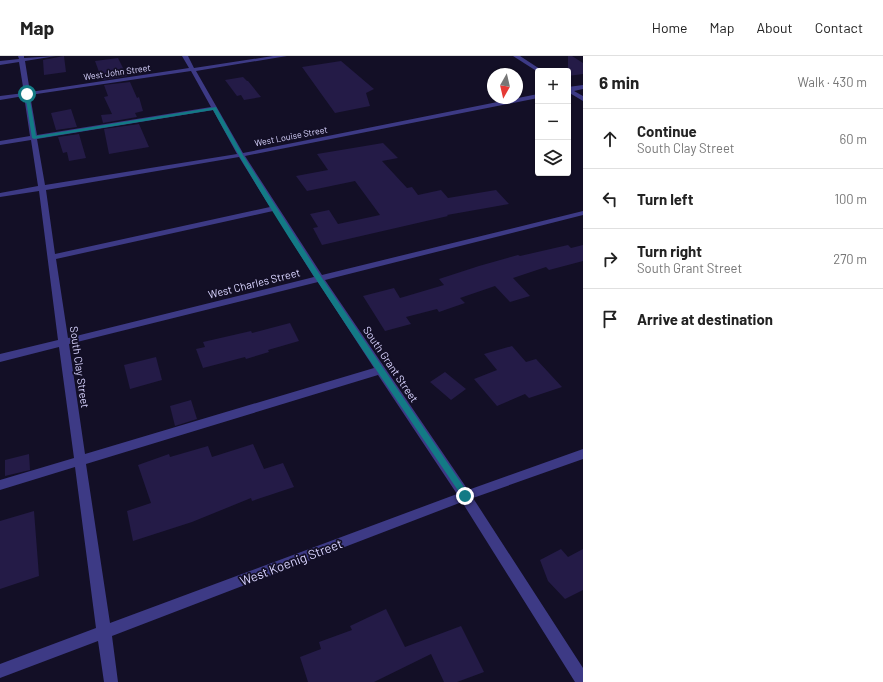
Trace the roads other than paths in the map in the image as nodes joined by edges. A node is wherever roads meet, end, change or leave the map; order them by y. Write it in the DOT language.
graph roads {
  1 [pos="53,56"];
  2 [pos="185,56"];
  3 [pos="284,56"];
  4 [pos="516,56"];
  5 [pos="21,58"];
  6 [pos="0,63"];
  7 [pos="535,68"];
  8 [pos="193,70"];
  9 [pos="583,87"];
  10 [pos="571,89"];
  11 [pos="571,92"];
  12 [pos="27,94"];
  13 [pos="535,97"];
  14 [pos="0,98"];
  15 [pos="583,99"];
  16 [pos="214,108"];
  17 [pos="34,138"];
  18 [pos="0,143"];
  19 [pos="241,155"];
  20 [pos="42,188"];
  21 [pos="0,195"];
  22 [pos="274,208"];
  23 [pos="583,213"];
  24 [pos="52,257"];
  25 [pos="320,279"];
  26 [pos="64,342"];
  27 [pos="0,358"];
  28 [pos="381,370"];
  29 [pos="583,454"];
  30 [pos="80,461"];
  31 [pos="0,485"];
  32 [pos="465,496"];
  33 [pos="103,632"];
  34 [pos="0,672"];
  35 [pos="583,681"];
  36 [pos="111,682"];
  1 -- 5 [label="street"];
  2 -- 8 [label="street, South Grant Street"];
  3 -- 8 [label="street, West John Street"];
  4 -- 7 [label="street"];
  5 -- 6 [label="street"];
  5 -- 12 [label="street, South Clay Street"];
  8 -- 12 [label="street, West John Street"];
  8 -- 16 [label="street, South Grant Street"];
  9 -- 10 [label="street"];
  11 -- 15 [label="street"];
  12 -- 14 [label="street, West John Street"];
  12 -- 17 [label="street, South Clay Street"];
  13 -- 19 [label="street, West Louise Street"];
  16 -- 17 [label="street"];
  16 -- 19 [label="street, South Grant Street"];
  17 -- 18 [label="street"];
  17 -- 20 [label="street, South Clay Street"];
  19 -- 20 [label="street, West Louise Street"];
  19 -- 22 [label="street, South Grant Street"];
  20 -- 21 [label="street, West Louise Street"];
  20 -- 24 [label="street, South Clay Street"];
  22 -- 24 [label="street"];
  22 -- 25 [label="street, South Grant Street"];
  23 -- 25 [label="street, West Charles Street"];
  24 -- 26 [label="street, South Clay Street"];
  25 -- 26 [label="street, West Charles Street"];
  25 -- 28 [label="street, South Grant Street"];
  26 -- 27 [label="street, West Charles Street"];
  26 -- 30 [label="street, South Clay Street"];
  28 -- 30 [label="street"];
  28 -- 32 [label="street, South Grant Street"];
  29 -- 32 [label="street, West Koenig Street"];
  30 -- 31 [label="street"];
  30 -- 33 [label="street, South Clay Street"];
  32 -- 33 [label="street, West Koenig Street"];
  32 -- 35 [label="street, South Grant Street"];
  33 -- 34 [label="street, West Koenig Street"];
  33 -- 36 [label="street, South Clay Street"];
}
